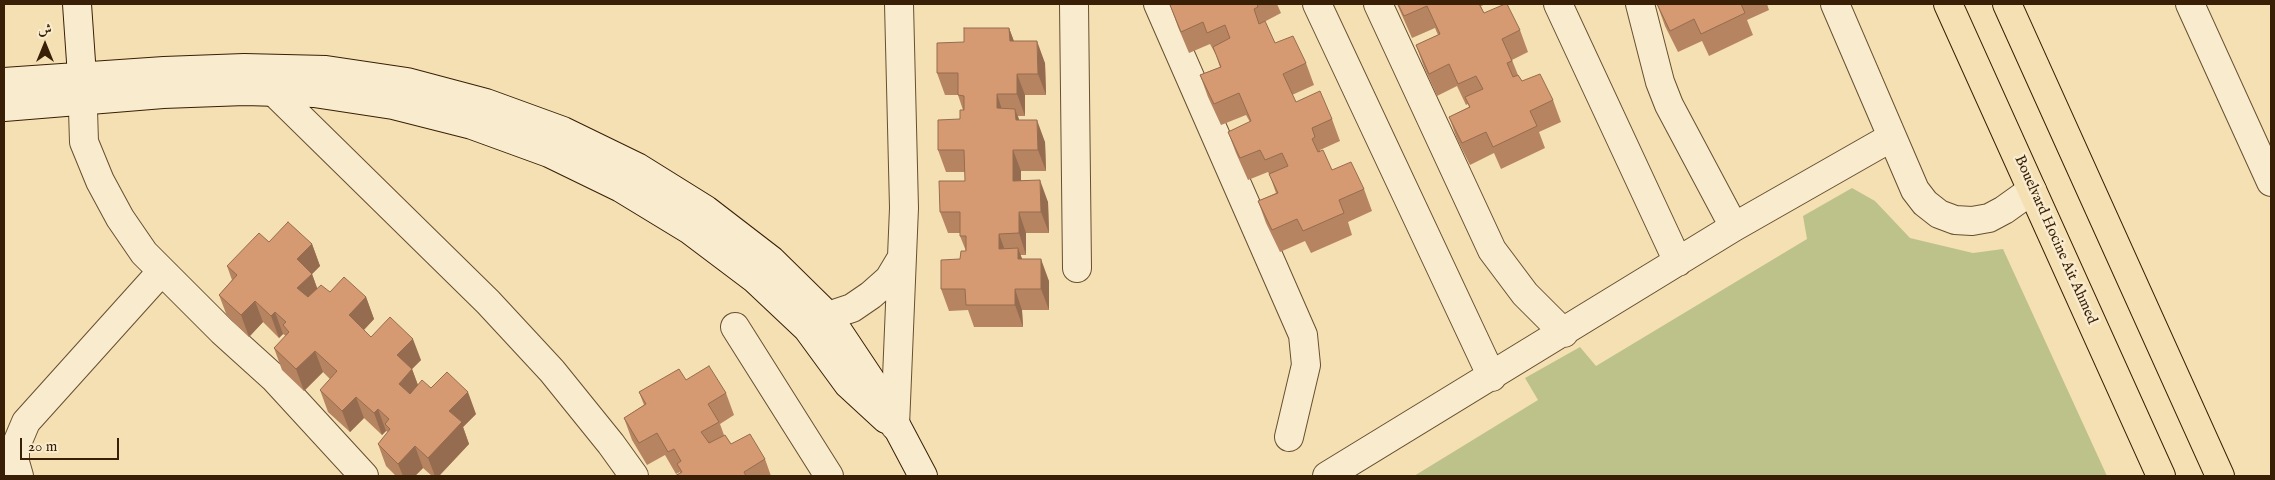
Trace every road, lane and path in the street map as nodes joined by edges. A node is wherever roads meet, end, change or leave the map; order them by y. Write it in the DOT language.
graph roads {
  1 [pos="78,4"];
  2 [pos="899,4"];
  3 [pos="1074,4"];
  4 [pos="1158,4"];
  5 [pos="1317,4"];
  6 [pos="1378,4"];
  7 [pos="1558,4"];
  8 [pos="1640,4"];
  9 [pos="1835,4"];
  10 [pos="1948,4"];
  11 [pos="2007,4"];
  12 [pos="2190,4"];
  13 [pos="4,82"];
  14 [pos="83,88"];
  15 [pos="274,92"];
  16 [pos="4,107"];
  17 [pos="1892,138"];
  18 [pos="2271,182"];
  19 [pos="2032,190"];
  20 [pos="1734,227"];
  21 [pos="901,259"];
  22 [pos="1678,262"];
  23 [pos="1077,268"];
  24 [pos="161,272"];
  25 [pos="828,316"];
  26 [pos="735,327"];
  27 [pos="1564,333"];
  28 [pos="1492,377"];
  29 [pos="895,426"];
  30 [pos="1289,437"];
  31 [pos="19,476"];
  32 [pos="364,476"];
  33 [pos="634,476"];
  34 [pos="829,476"];
  35 [pos="922,476"];
  36 [pos="1327,476"];
  37 [pos="2161,476"];
  38 [pos="2220,476"];
  1 -- 14 [label="street"];
  2 -- 21 [label="street"];
  3 -- 23 [label="street"];
  4 -- 30 [label="street"];
  5 -- 28 [label="street"];
  6 -- 27 [label="street"];
  7 -- 22 [label="street"];
  8 -- 20 [label="street"];
  9 -- 17 [label="street"];
  10 -- 19 [label="main road, Bouelvard Hocine Ait Ahmed"];
  11 -- 38 [label="main road"];
  12 -- 18 [label="street"];
  13 -- 14 [label="street"];
  14 -- 15 [label="street"];
  14 -- 16 [label="street"];
  14 -- 24 [label="street"];
  14 -- 25 [label="street"];
  15 -- 29 [label="street"];
  15 -- 33 [label="street"];
  17 -- 19 [label="street"];
  17 -- 20 [label="street"];
  19 -- 37 [label="main road, Bouelvard Hocine Ait Ahmed"];
  20 -- 22 [label="street"];
  21 -- 25 [label="street"];
  21 -- 29 [label="street"];
  22 -- 27 [label="street"];
  24 -- 31 [label="street"];
  24 -- 32 [label="street"];
  25 -- 29 [label="street"];
  26 -- 34 [label="street"];
  27 -- 28 [label="street"];
  28 -- 36 [label="street"];
  29 -- 35 [label="street"];
}
